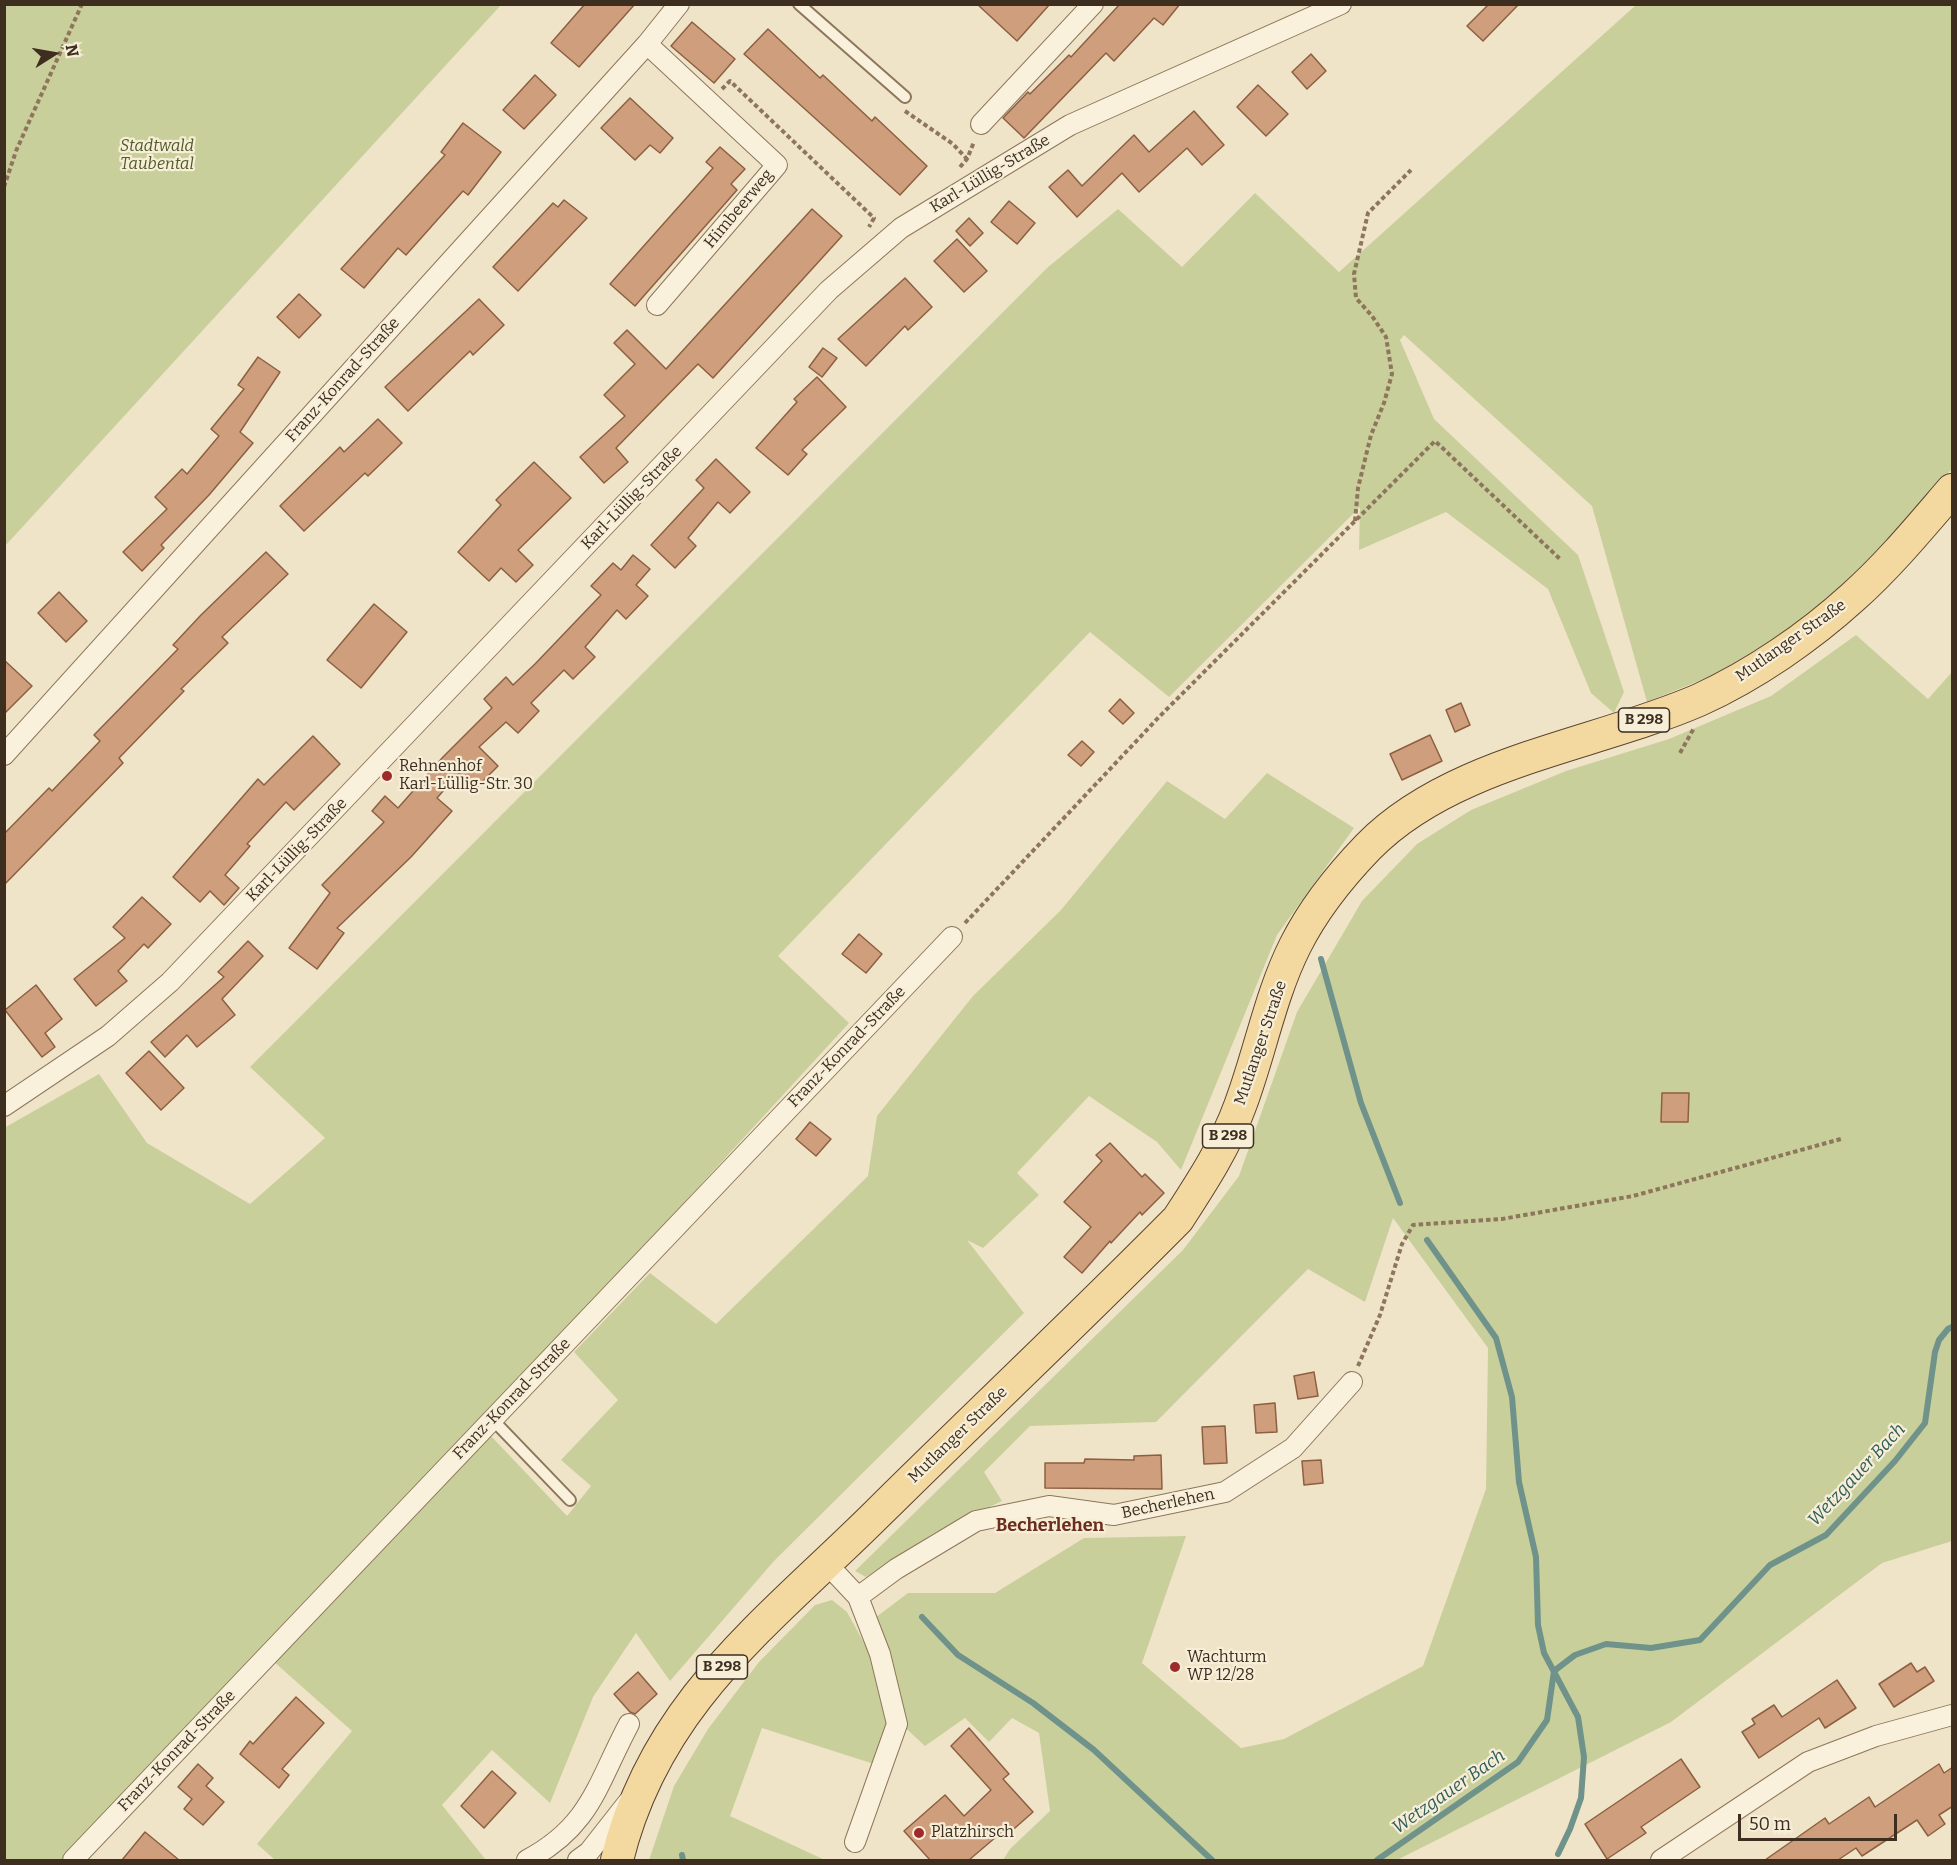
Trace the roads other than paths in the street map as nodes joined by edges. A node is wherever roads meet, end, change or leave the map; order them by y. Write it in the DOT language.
graph roads {
  1 [pos="679,4"];
  2 [pos="799,4"];
  3 [pos="1093,4"];
  4 [pos="1341,4"];
  5 [pos="647,44"];
  6 [pos="905,97"];
  7 [pos="981,124"];
  8 [pos="657,305"];
  9 [pos="1953,490"];
  10 [pos="4,755"];
  11 [pos="952,937"];
  12 [pos="4,1106"];
  13 [pos="1352,1382"];
  14 [pos="493,1420"];
  15 [pos="570,1500"];
  16 [pos="827,1564"];
  17 [pos="858,1597"];
  18 [pos="1953,1715"];
  19 [pos="629,1724"];
  20 [pos="640,1787"];
  21 [pos="855,1842"];
  22 [pos="73,1860"];
  23 [pos="527,1860"];
  24 [pos="578,1860"];
  25 [pos="617,1860"];
  26 [pos="1661,1860"];
  1 -- 5 [label="street, Franz-Konrad-Straße"];
  2 -- 6 [label="lane"];
  3 -- 7 [label="street"];
  4 -- 12 [label="street, Karl-Lüllig-Straße"];
  5 -- 8 [label="street, Himbeerweg"];
  5 -- 10 [label="street, Franz-Konrad-Straße"];
  9 -- 16 [label="main road, Mutlanger Straße / B 298"];
  11 -- 14 [label="street, Franz-Konrad-Straße"];
  13 -- 17 [label="street, Becherlehen"];
  14 -- 15 [label="lane"];
  14 -- 22 [label="street, Franz-Konrad-Straße"];
  16 -- 17 [label="street"];
  16 -- 20 [label="main road, Mutlanger Straße / B 298"];
  17 -- 21 [label="street"];
  18 -- 26 [label="street"];
  19 -- 23 [label="street"];
  20 -- 24 [label="street"];
  20 -- 25 [label="main road, Mutlanger Straße / B 298"];
}
